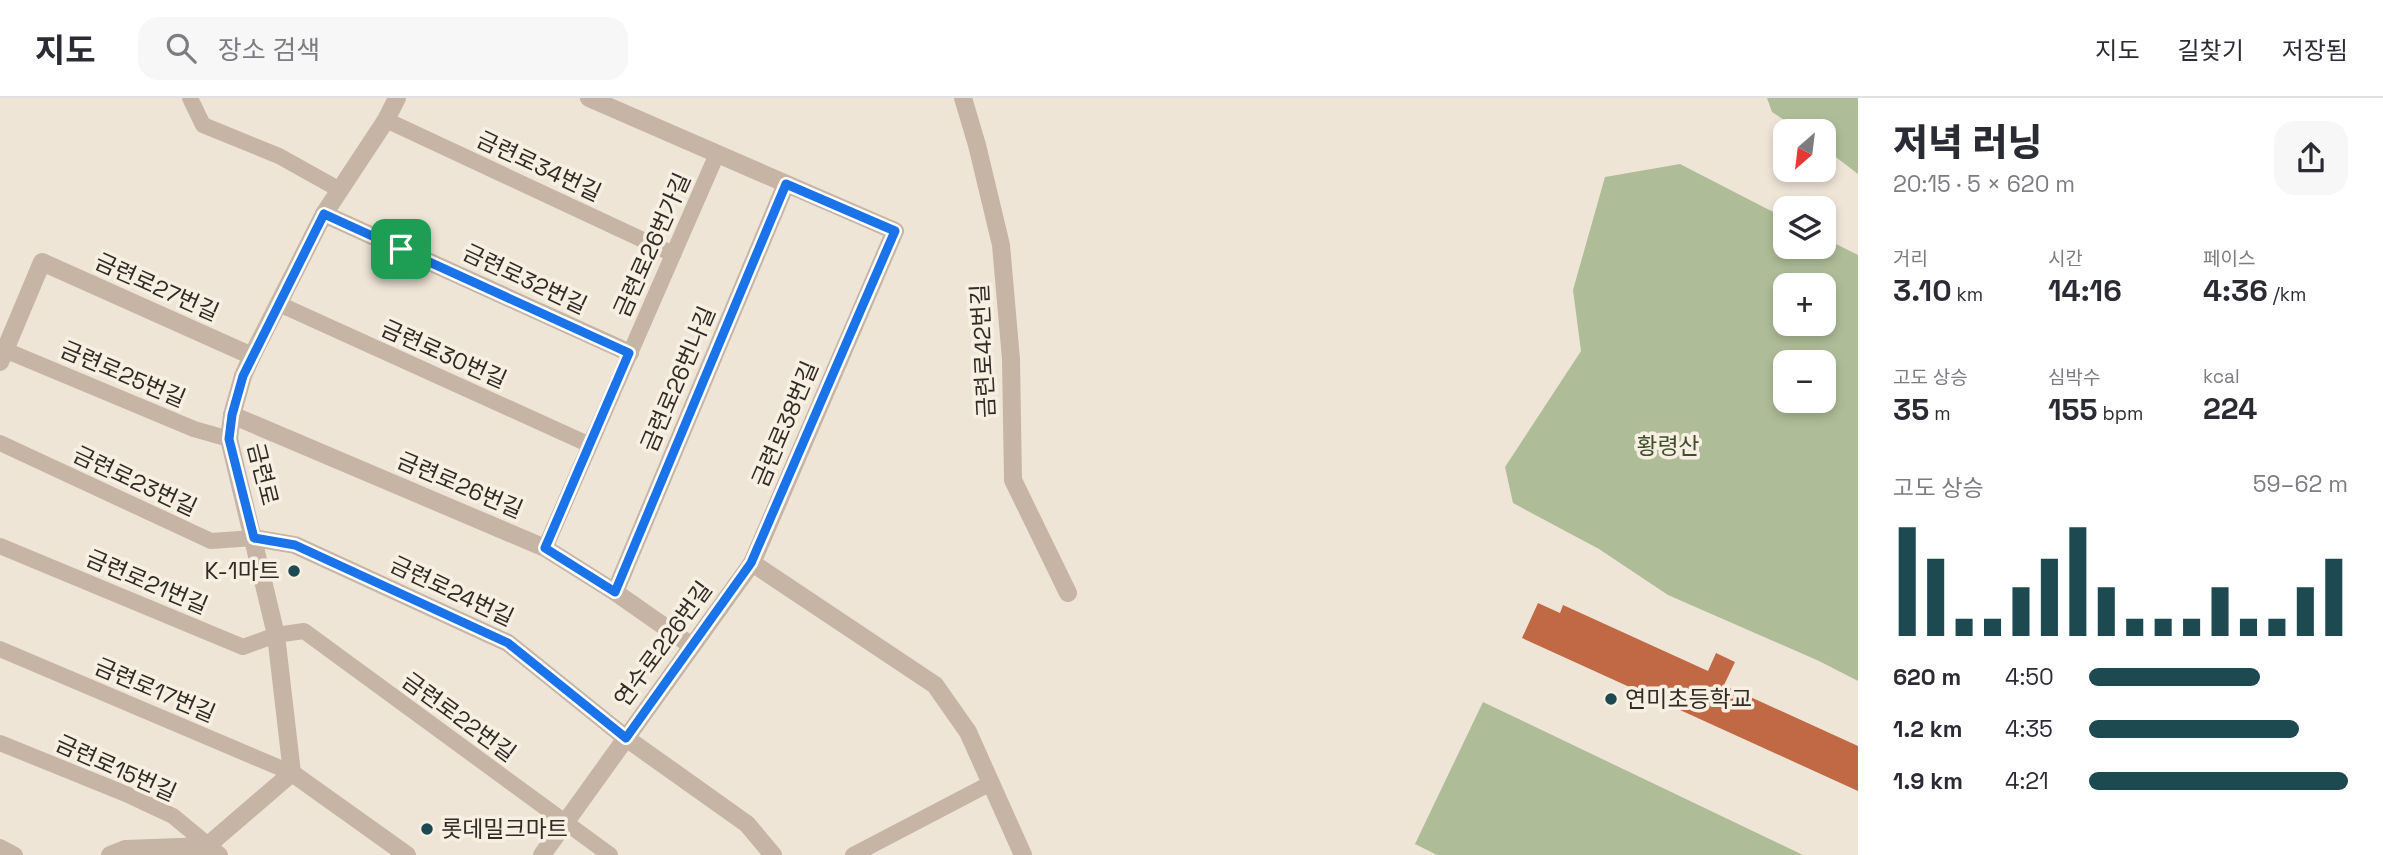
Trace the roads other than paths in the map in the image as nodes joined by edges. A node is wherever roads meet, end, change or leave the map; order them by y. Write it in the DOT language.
graph roads {
  1 [pos="190,98"];
  2 [pos="397,98"];
  3 [pos="589,98"];
  4 [pos="962,98"];
  5 [pos="386,120"];
  6 [pos="717,153"];
  7 [pos="786,184"];
  8 [pos="340,190"];
  9 [pos="324,214"];
  10 [pos="673,254"];
  11 [pos="279,304"];
  12 [pos="2,353"];
  13 [pos="629,353"];
  14 [pos="252,356"];
  15 [pos="232,415"];
  16 [pos="229,439"];
  17 [pos="0,443"];
  18 [pos="590,445"];
  19 [pos="254,538"];
  20 [pos="0,546"];
  21 [pos="545,548"];
  22 [pos="751,563"];
  23 [pos="615,592"];
  24 [pos="1068,593"];
  25 [pos="276,635"];
  26 [pos="692,646"];
  27 [pos="0,649"];
  28 [pos="626,738"];
  29 [pos="0,743"];
  30 [pos="292,773"];
  31 [pos="991,783"];
  32 [pos="565,823"];
  33 [pos="0,847"];
  34 [pos="214,850"];
  35 [pos="15,855"];
  36 [pos="110,855"];
  37 [pos="407,855"];
  38 [pos="542,855"];
  39 [pos="610,855"];
  40 [pos="773,855"];
  41 [pos="853,855"];
  42 [pos="1024,855"];
  1 -- 8 [label="lane"];
  2 -- 5 [label="street, 금련로"];
  3 -- 6 [label="street, 금련로38번길"];
  4 -- 24 [label="street, 금련로42번길"];
  5 -- 8 [label="street, 금련로"];
  5 -- 10 [label="lane, 금련로34번길"];
  6 -- 7 [label="street, 금련로38번길"];
  6 -- 10 [label="lane, 금련로26번가길"];
  7 -- 22 [label="street, 금련로38번길"];
  7 -- 23 [label="street, 금련로26번나길"];
  8 -- 9 [label="street, 금련로"];
  9 -- 11 [label="street, 금련로"];
  9 -- 13 [label="street, 금련로32번길"];
  10 -- 13 [label="lane, 금련로26번가길"];
  11 -- 14 [label="street, 금련로"];
  11 -- 18 [label="lane, 금련로30번길"];
  12 -- 14 [label="street, 금련로27번길"];
  12 -- 16 [label="lane, 금련로25번길"];
  13 -- 18 [label="lane, 금련로26번가길"];
  14 -- 15 [label="street, 금련로"];
  15 -- 16 [label="street, 금련로"];
  15 -- 21 [label="street, 금련로26번길"];
  16 -- 19 [label="street, 금련로"];
  17 -- 19 [label="lane, 금련로23번길"];
  18 -- 21 [label="lane, 금련로26번가길"];
  19 -- 25 [label="street, 금련로"];
  19 -- 28 [label="street, 금련로24번길"];
  20 -- 25 [label="lane, 금련로21번길"];
  21 -- 23 [label="street, 금련로26번길"];
  22 -- 26 [label="street, 연수로226번길"];
  22 -- 31 [label="street"];
  23 -- 26 [label="street, 금련로26번길"];
  25 -- 30 [label="street, 금련로"];
  25 -- 32 [label="lane, 금련로22번길"];
  26 -- 28 [label="street, 연수로226번길"];
  27 -- 30 [label="lane, 금련로17번길"];
  28 -- 32 [label="street, 연수로226번길"];
  28 -- 40 [label="street, 금련로24번길"];
  29 -- 34 [label="lane, 금련로15번길"];
  30 -- 34 [label="street"];
  30 -- 37 [label="street"];
  31 -- 41 [label="lane"];
  31 -- 42 [label="street"];
  32 -- 38 [label="street, 연수로226번길"];
  32 -- 39 [label="lane, 금련로22번길"];
  33 -- 35 [label="lane"];
  34 -- 36 [label="street"];
}
